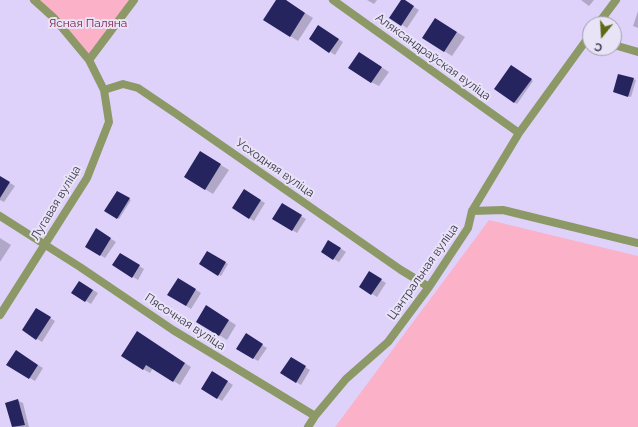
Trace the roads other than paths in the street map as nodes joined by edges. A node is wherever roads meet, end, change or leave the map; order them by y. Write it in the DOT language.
graph roads {
  1 [pos="34,0"];
  2 [pos="134,0"];
  3 [pos="333,0"];
  4 [pos="616,0"];
  5 [pos="604,16"];
  6 [pos="582,47"];
  7 [pos="622,47"];
  8 [pos="638,52"];
  9 [pos="90,60"];
  10 [pos="104,90"];
  11 [pos="519,133"];
  12 [pos="472,211"];
  13 [pos="0,216"];
  14 [pos="638,243"];
  15 [pos="45,245"];
  16 [pos="429,287"];
  17 [pos="0,315"];
  18 [pos="315,416"];
  19 [pos="308,427"];
  1 -- 9 [label="street, Лугавая вуліца"];
  2 -- 9 [label="street"];
  3 -- 11 [label="street, Аляксандраўская вуліца"];
  4 -- 5 [label="street"];
  6 -- 11 [label="street, Цэнтральная вуліца"];
  7 -- 8 [label="street"];
  9 -- 10 [label="street, Лугавая вуліца"];
  10 -- 15 [label="street, Лугавая вуліца"];
  10 -- 16 [label="street, Усходняя вуліца"];
  11 -- 12 [label="street, Цэнтральная вуліца"];
  12 -- 14 [label="street"];
  12 -- 16 [label="street, Цэнтральная вуліца"];
  13 -- 15 [label="street, Пясочная вуліца"];
  15 -- 17 [label="street, Лугавая вуліца"];
  15 -- 18 [label="street, Пясочная вуліца"];
  16 -- 18 [label="street, Цэнтральная вуліца"];
  18 -- 19 [label="street, Цэнтральная вуліца"];
}
